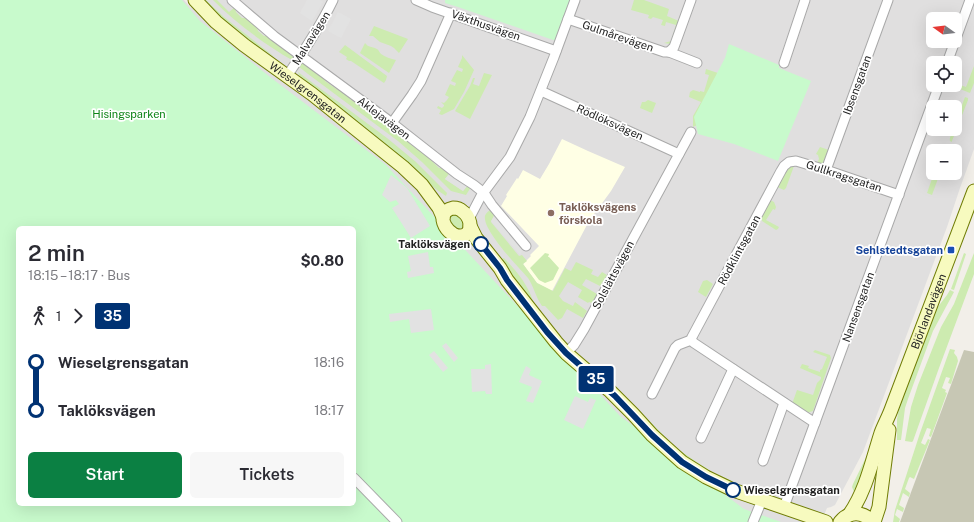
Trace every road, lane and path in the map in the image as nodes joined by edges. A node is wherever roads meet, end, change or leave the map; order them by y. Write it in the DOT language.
graph roads {
  1 [pos="195,0"];
  2 [pos="232,0"];
  3 [pos="334,0"];
  4 [pos="416,0"];
  5 [pos="575,0"];
  6 [pos="691,0"];
  7 [pos="805,0"];
  8 [pos="888,0"];
  9 [pos="970,0"];
  10 [pos="440,4"];
  11 [pos="451,13"];
  12 [pos="568,19"];
  13 [pos="556,50"];
  14 [pos="669,52"];
  15 [pos="301,56"];
  16 [pos="950,56"];
  17 [pos="697,63"];
  18 [pos="784,63"];
  19 [pos="287,76"];
  20 [pos="541,91"];
  21 [pos="937,92"];
  22 [pos="392,123"];
  23 [pos="691,132"];
  24 [pos="679,154"];
  25 [pos="789,162"];
  26 [pos="826,170"];
  27 [pos="422,185"];
  28 [pos="974,191"];
  29 [pos="482,195"];
  30 [pos="899,195"];
  31 [pos="463,216"];
  32 [pos="443,217"];
  33 [pos="461,236"];
  34 [pos="526,246"];
  35 [pos="507,280"];
  36 [pos="691,340"];
  37 [pos="566,353"];
  38 [pos="733,369"];
  39 [pos="652,394"];
  40 [pos="784,403"];
  41 [pos="891,410"];
  42 [pos="815,423"];
  43 [pos="702,438"];
  44 [pos="763,461"];
  45 [pos="356,480"];
  46 [pos="762,500"];
  47 [pos="784,507"];
  48 [pos="844,518"];
  49 [pos="398,522"];
  50 [pos="753,522"];
  51 [pos="826,522"];
  52 [pos="873,522"];
  1 -- 19 [label="street, Wieselgrensgatan"];
  2 -- 15 [label="street, Aklejavägen"];
  3 -- 15 [label="street, Malvavägen"];
  4 -- 10 [label="street, Växthusvägen"];
  5 -- 12 [label="street"];
  6 -- 14 [label="street, Gulmårevägen"];
  7 -- 18 [label="street"];
  8 -- 26 [label="street, Ibsensgatan"];
  9 -- 16 [label="street"];
  10 -- 11 [label="street, Växthusvägen"];
  11 -- 13 [label="street, Växthusvägen"];
  11 -- 22 [label="street"];
  12 -- 13 [label="street"];
  12 -- 14 [label="street, Gulmårevägen"];
  13 -- 20 [label="street"];
  14 -- 17 [label="street, Gulmårevägen"];
  15 -- 19 [label="street, Malvavägen"];
  15 -- 22 [label="street, Aklejavägen"];
  19 -- 27 [label="street, Wieselgrensgatan"];
  20 -- 24 [label="street, Rödlöksvägen"];
  20 -- 29 [label="street"];
  21 -- 30 [label="street, Nansensgatan"];
  22 -- 29 [label="street, Aklejavägen"];
  23 -- 24 [label="street, Solslättsvägen"];
  24 -- 37 [label="street, Solslättsvägen"];
  25 -- 26 [label="street, Gullkragsgatan"];
  25 -- 36 [label="street, Rödklintsgatan"];
  26 -- 30 [label="street, Gullkragsgatan"];
  27 -- 31 [label="street, Wieselgrensgatan"];
  27 -- 32 [label="street, Wieselgrensgatan"];
  28 -- 41 [label="street, Björlandavägen"];
  29 -- 31 [label="street"];
  29 -- 34 [label="street, Aklejavägen"];
  30 -- 42 [label="street, Nansensgatan"];
  31 -- 32 [label="street"];
  31 -- 33 [label="street"];
  31 -- 35 [label="street, Wieselgrensgatan"];
  32 -- 33 [label="street, Wieselgrensgatan"];
  33 -- 35 [label="street, Wieselgrensgatan"];
  35 -- 37 [label="street, Wieselgrensgatan"];
  36 -- 38 [label="street"];
  36 -- 39 [label="street"];
  37 -- 46 [label="street, Wieselgrensgatan"];
  38 -- 40 [label="street"];
  38 -- 43 [label="street"];
  40 -- 42 [label="street"];
  40 -- 44 [label="street"];
  41 -- 48 [label="street, Björlandavägen"];
  41 -- 52 [label="street, Björlandavägen"];
  42 -- 47 [label="street, Nansensgatan"];
  45 -- 49 [label="street"];
  46 -- 47 [label="street, Wieselgrensgatan"];
  46 -- 50 [label="street"];
  47 -- 51 [label="street, Wieselgrensgatan"];
  48 -- 52 [label="street, Björlandavägen"];
}
